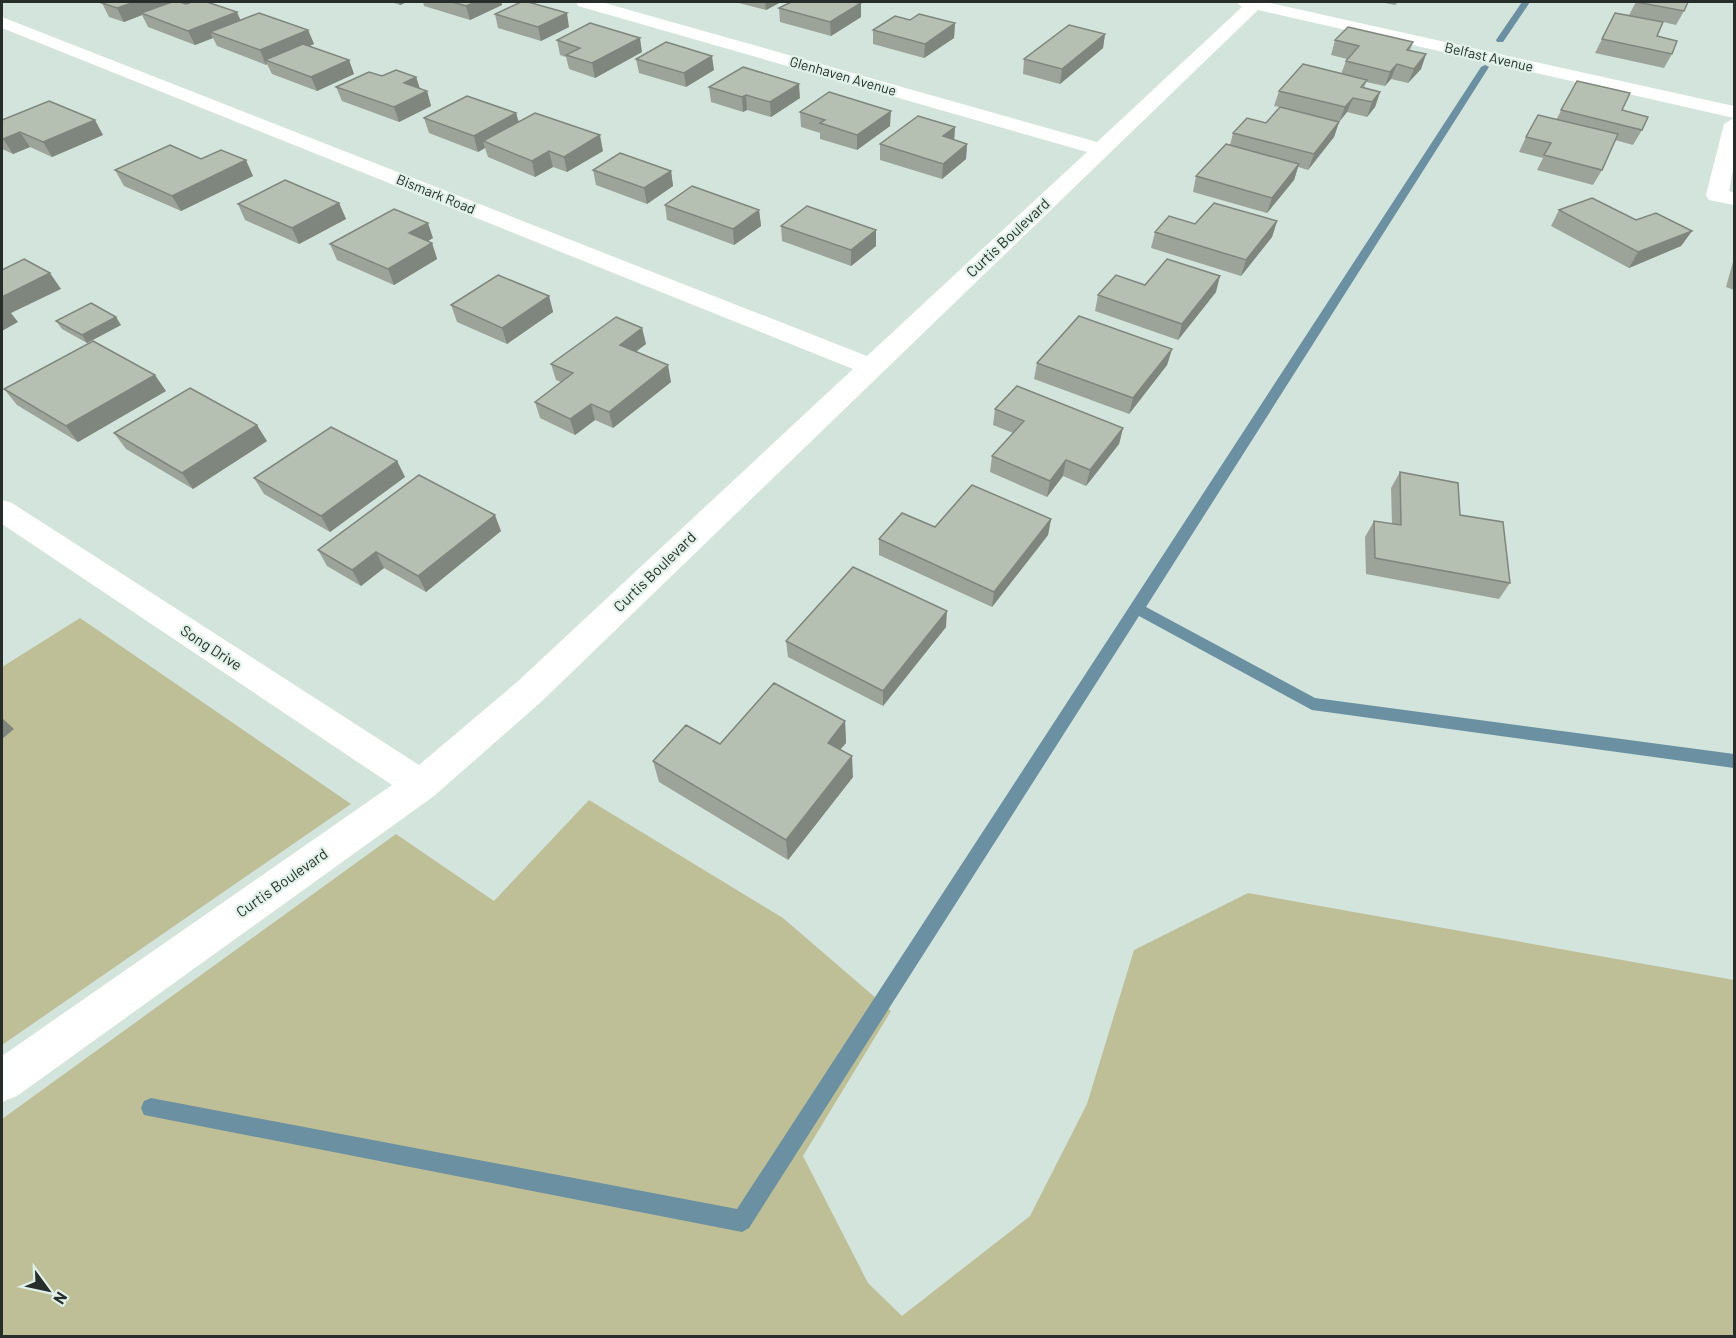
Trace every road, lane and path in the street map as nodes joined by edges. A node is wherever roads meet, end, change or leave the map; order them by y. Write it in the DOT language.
graph roads {
  1 [pos="584,2"];
  2 [pos="1252,2"];
  3 [pos="2,22"];
  4 [pos="1734,112"];
  5 [pos="1734,124"];
  6 [pos="1102,150"];
  7 [pos="1726,197"];
  8 [pos="871,367"];
  9 [pos="2,510"];
  10 [pos="421,785"];
  11 [pos="2,1081"];
  1 -- 6 [label="street, Glenhaven Avenue"];
  2 -- 4 [label="street, Belfast Avenue"];
  2 -- 6 [label="street, Curtis Boulevard"];
  3 -- 8 [label="street, Bismark Road"];
  5 -- 7 [label="street"];
  6 -- 8 [label="street, Curtis Boulevard"];
  8 -- 10 [label="street, Curtis Boulevard"];
  9 -- 10 [label="street, Song Drive"];
  10 -- 11 [label="street, Curtis Boulevard"];
}
